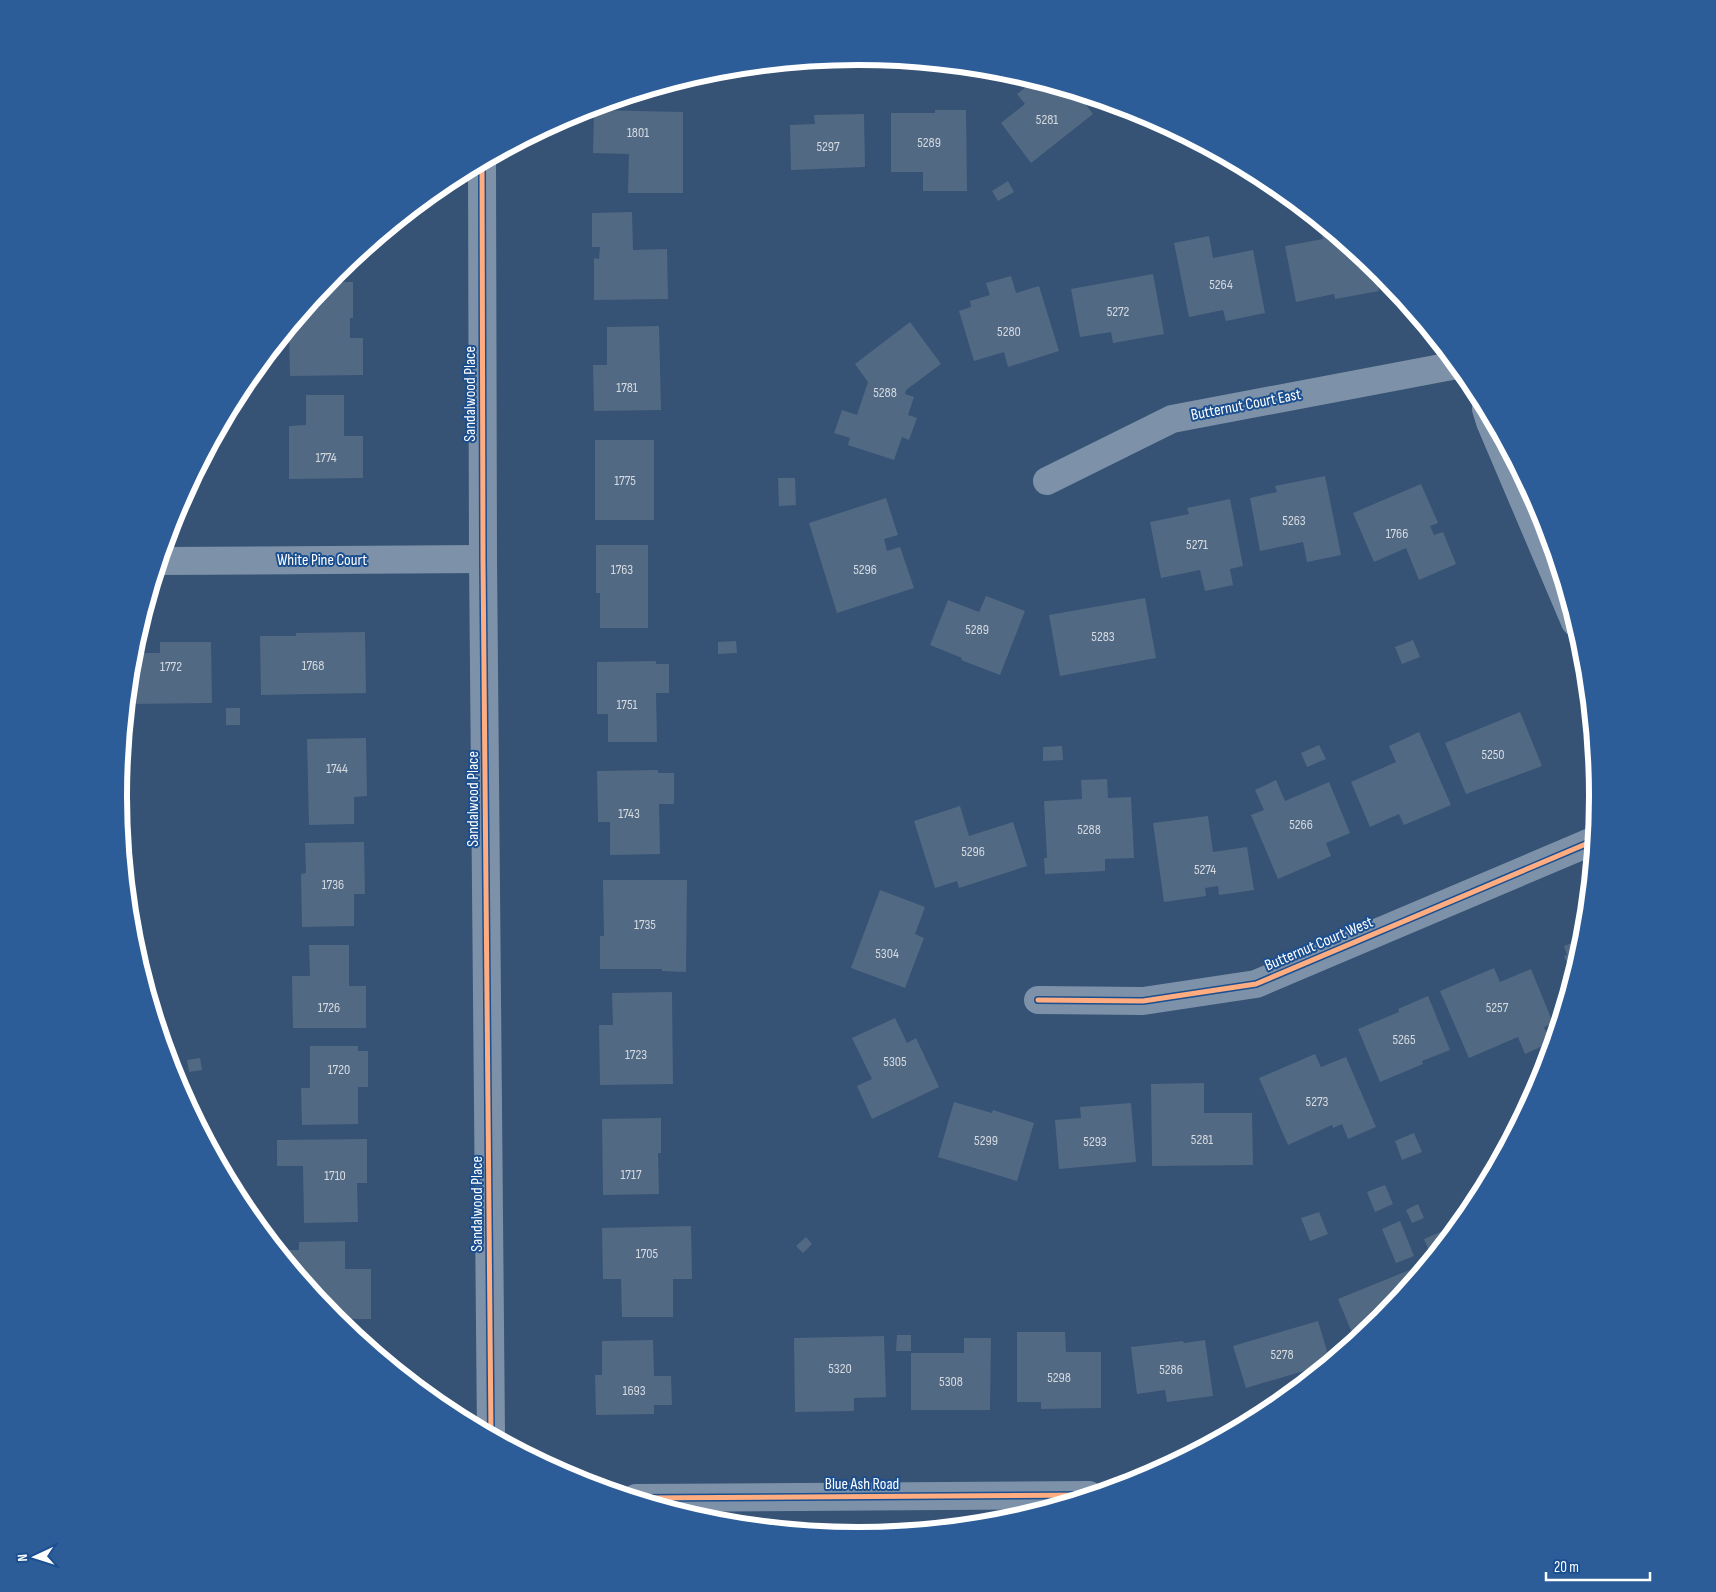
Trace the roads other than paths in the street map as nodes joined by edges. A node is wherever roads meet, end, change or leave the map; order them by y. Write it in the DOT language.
graph roads {
  1 [pos="482,169"];
  2 [pos="1449,366"];
  3 [pos="1504,454"];
  4 [pos="1047,481"];
  5 [pos="483,559"];
  6 [pos="166,562"];
  7 [pos="1552,569"];
  8 [pos="1587,844"];
  9 [pos="1038,1000"];
  10 [pos="491,1428"];
  11 [pos="1070,1495"];
  12 [pos="655,1498"];
  1 -- 5 [label="street, Sandalwood Place"];
  2 -- 4 [label="street, Butternut Court East"];
  3 -- 7 [label="street"];
  5 -- 6 [label="street, White Pine Court"];
  5 -- 10 [label="street, Sandalwood Place"];
  8 -- 9 [label="street, Butternut Court West"];
  11 -- 12 [label="street, Blue Ash Road"];
}
